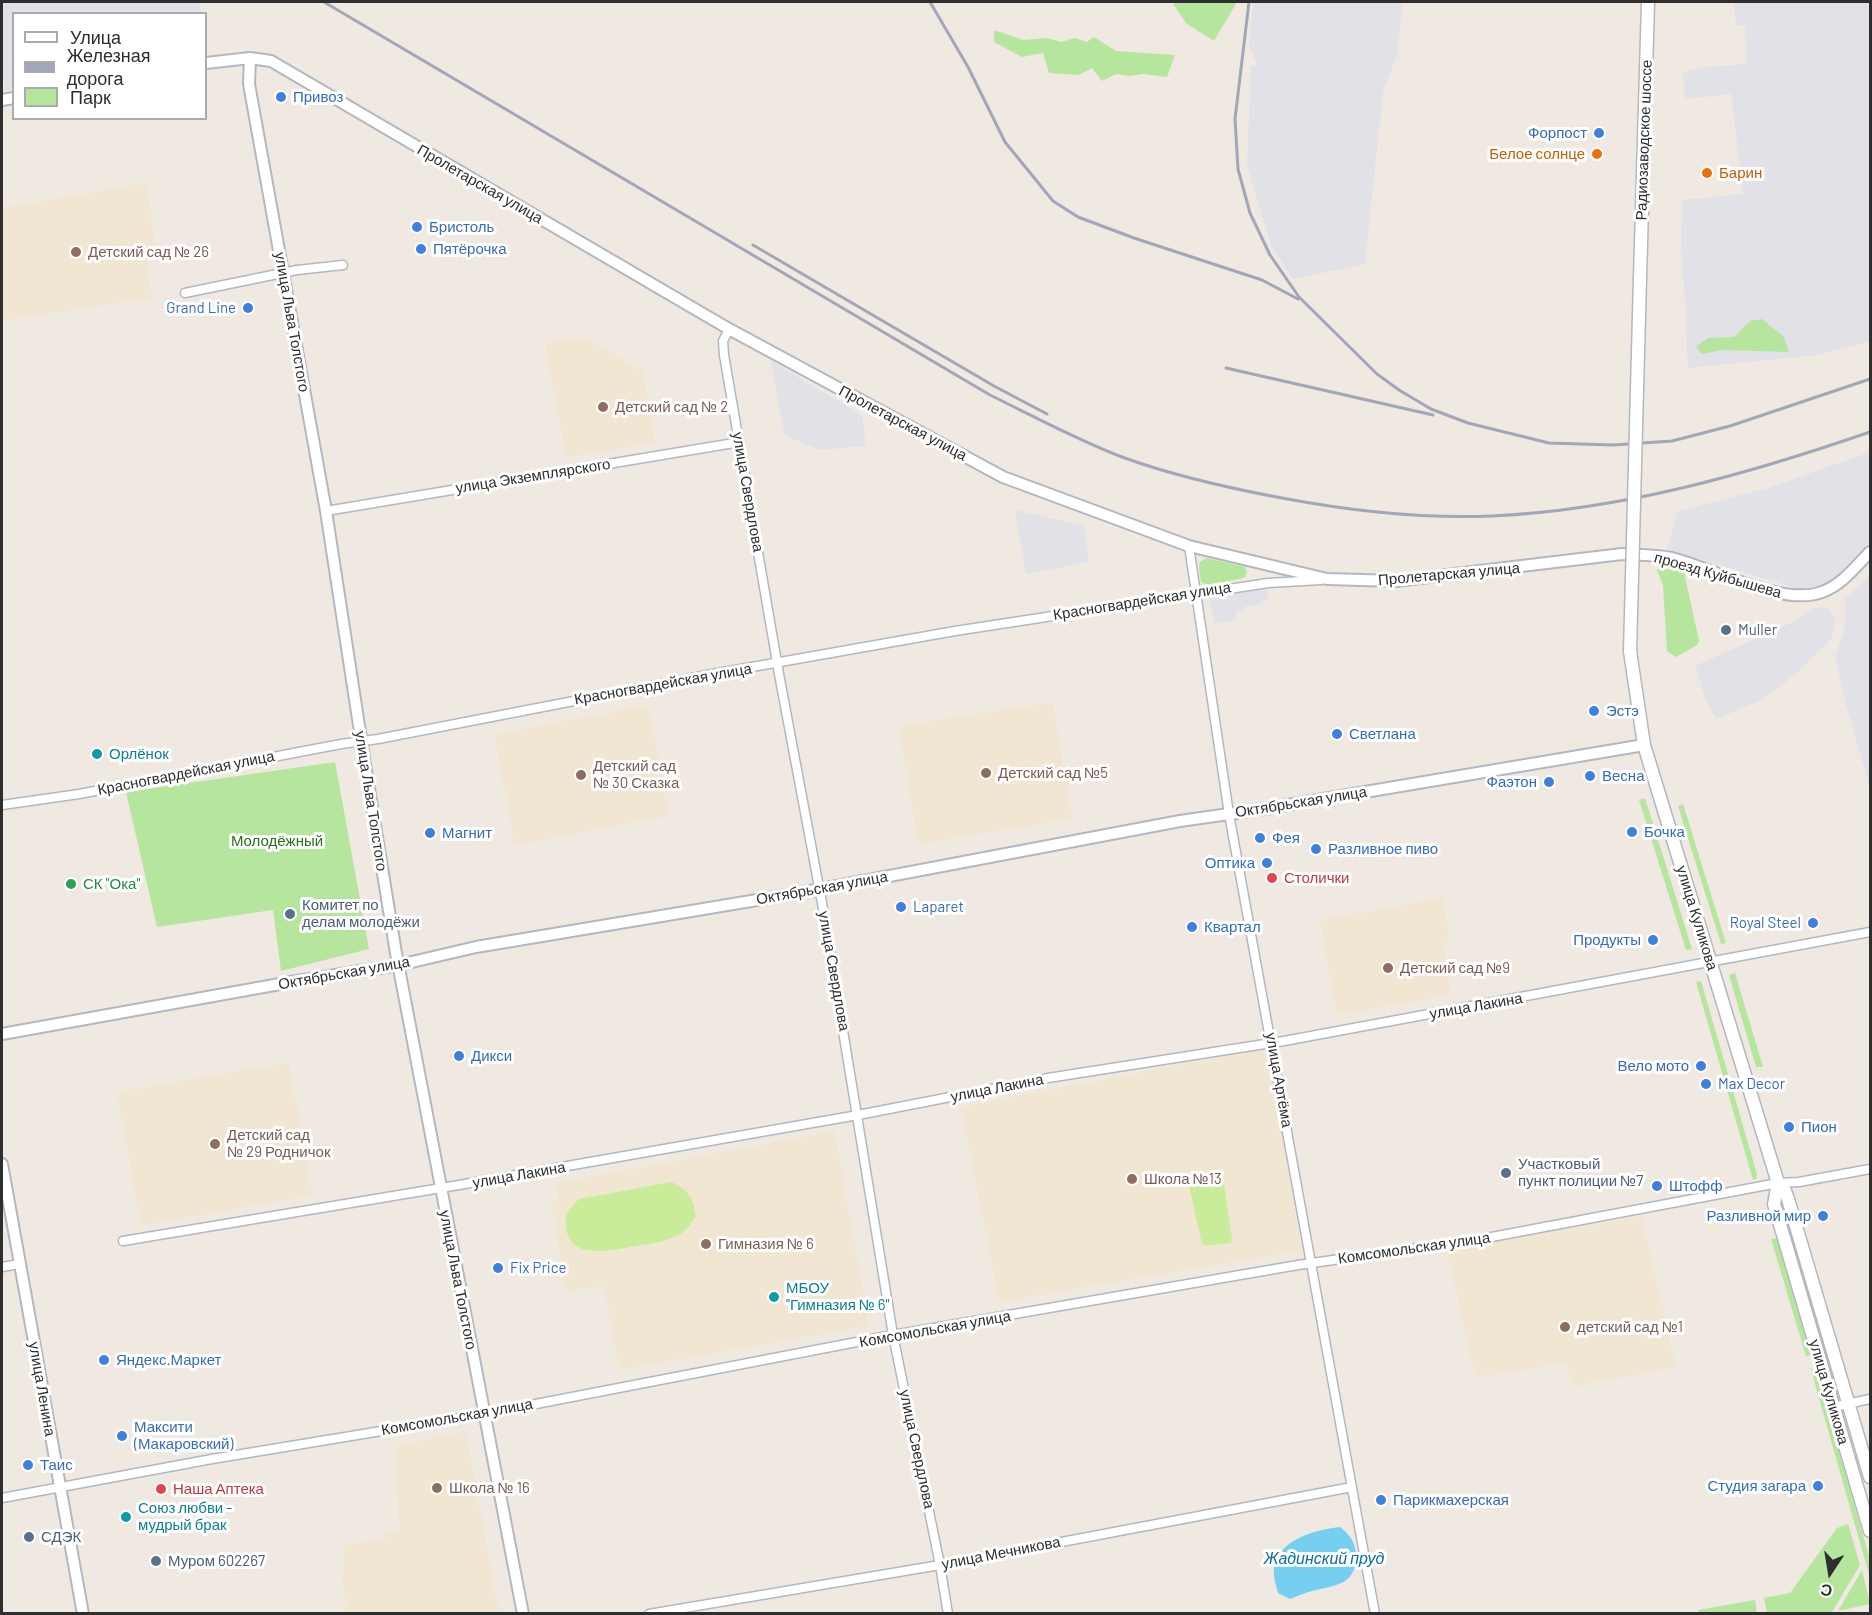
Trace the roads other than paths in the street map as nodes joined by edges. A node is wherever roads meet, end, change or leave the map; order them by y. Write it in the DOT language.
graph roads {
  1 [pos="1648,2"];
  2 [pos="250,58"];
  3 [pos="207,63"];
  4 [pos="343,265"];
  5 [pos="284,273"];
  6 [pos="185,293"];
  7 [pos="729,329"];
  8 [pos="740,442"];
  9 [pos="326,511"];
  10 [pos="1189,546"];
  11 [pos="1870,552"];
  12 [pos="1622,554"];
  13 [pos="1327,579"];
  14 [pos="1197,593"];
  15 [pos="1630,651"];
  16 [pos="778,664"];
  17 [pos="361,741"];
  18 [pos="1644,745"];
  19 [pos="2,805"];
  20 [pos="1229,814"];
  21 [pos="820,889"];
  22 [pos="1870,932"];
  23 [pos="1710,962"];
  24 [pos="399,965"];
  25 [pos="2,1034"];
  26 [pos="1272,1042"];
  27 [pos="858,1115"];
  28 [pos="2,1164"];
  29 [pos="1870,1169"];
  30 [pos="1778,1183"];
  31 [pos="440,1188"];
  32 [pos="123,1241"];
  33 [pos="1311,1263"];
  34 [pos="19,1264"];
  35 [pos="2,1267"];
  36 [pos="893,1335"];
  37 [pos="1870,1399"];
  38 [pos="1848,1403"];
  39 [pos="1833,1407"];
  40 [pos="484,1414"];
  41 [pos="1870,1477"];
  42 [pos="60,1487"];
  43 [pos="1352,1487"];
  44 [pos="2,1498"];
  45 [pos="1870,1531"];
  46 [pos="940,1565"];
  47 [pos="83,1614"];
  48 [pos="523,1614"];
  49 [pos="649,1614"];
  50 [pos="948,1614"];
  51 [pos="1375,1614"];
  1 -- 15 [label="main road, Радиозаводское шоссе, bridge"];
  2 -- 3 [label="street"];
  2 -- 5 [label="street, улица Льва Толстого"];
  2 -- 7 [label="street, Пролетарская улица"];
  4 -- 5 [label="street"];
  5 -- 6 [label="street"];
  5 -- 9 [label="street, улица Льва Толстого"];
  7 -- 8 [label="street, улица Свердлова"];
  7 -- 10 [label="street, Пролетарская улица"];
  8 -- 9 [label="street, улица Экземплярского"];
  8 -- 16 [label="street, улица Свердлова"];
  9 -- 17 [label="street, улица Льва Толстого"];
  10 -- 13 [label="street, Пролетарская улица"];
  10 -- 14 [label="street, улица Артёма"];
  11 -- 12 [label="street, проезд Куйбышева"];
  12 -- 13 [label="street, Пролетарская улица"];
  13 -- 14 [label="street, Красногвардейская улица"];
  14 -- 16 [label="street, Красногвардейская улица"];
  14 -- 20 [label="street, улица Артёма"];
  15 -- 18 [label="main road, улица Куликова"];
  16 -- 17 [label="street, Красногвардейская улица"];
  16 -- 21 [label="street, улица Свердлова"];
  17 -- 19 [label="street, Красногвардейская улица"];
  17 -- 24 [label="street, улица Льва Толстого"];
  18 -- 20 [label="street, Октябрьская улица"];
  18 -- 23 [label="main road, улица Куликова"];
  20 -- 21 [label="street, Октябрьская улица"];
  20 -- 26 [label="street, улица Артёма"];
  21 -- 24 [label="street, Октябрьская улица"];
  21 -- 27 [label="street, улица Свердлова"];
  22 -- 23 [label="street, улица Лакина"];
  23 -- 26 [label="street, улица Лакина"];
  23 -- 30 [label="main road, улица Куликова"];
  24 -- 25 [label="street, Октябрьская улица"];
  24 -- 31 [label="street, улица Льва Толстого"];
  26 -- 27 [label="street, улица Лакина"];
  26 -- 33 [label="street, улица Артёма"];
  27 -- 31 [label="street, улица Лакина"];
  27 -- 36 [label="street, улица Свердлова"];
  28 -- 34 [label="street, улица Ленина"];
  29 -- 30 [label="street, Комсомольская улица"];
  30 -- 33 [label="street, Комсомольская улица"];
  30 -- 38 [label="main road, улица Куликова"];
  30 -- 39 [label="main road, улица Куликова"];
  31 -- 32 [label="street, улица Лакина"];
  31 -- 40 [label="street, улица Льва Толстого"];
  33 -- 36 [label="street, Комсомольская улица"];
  33 -- 43 [label="street, улица Артёма"];
  34 -- 35 [label="street"];
  34 -- 42 [label="street, улица Ленина"];
  36 -- 40 [label="street, Комсомольская улица"];
  36 -- 46 [label="street, улица Свердлова"];
  37 -- 38 [label="street"];
  38 -- 39 [label="street"];
  38 -- 41 [label="main road, улица Куликова"];
  39 -- 45 [label="main road, улица Куликова"];
  40 -- 42 [label="street, Комсомольская улица"];
  40 -- 48 [label="street, улица Льва Толстого"];
  42 -- 44 [label="street, Комсомольская улица"];
  42 -- 47 [label="street, улица Ленина"];
  43 -- 46 [label="street, улица Мечникова"];
  43 -- 51 [label="street, улица Артёма"];
  46 -- 49 [label="street, улица Мечникова"];
  46 -- 50 [label="street, улица Свердлова"];
}
